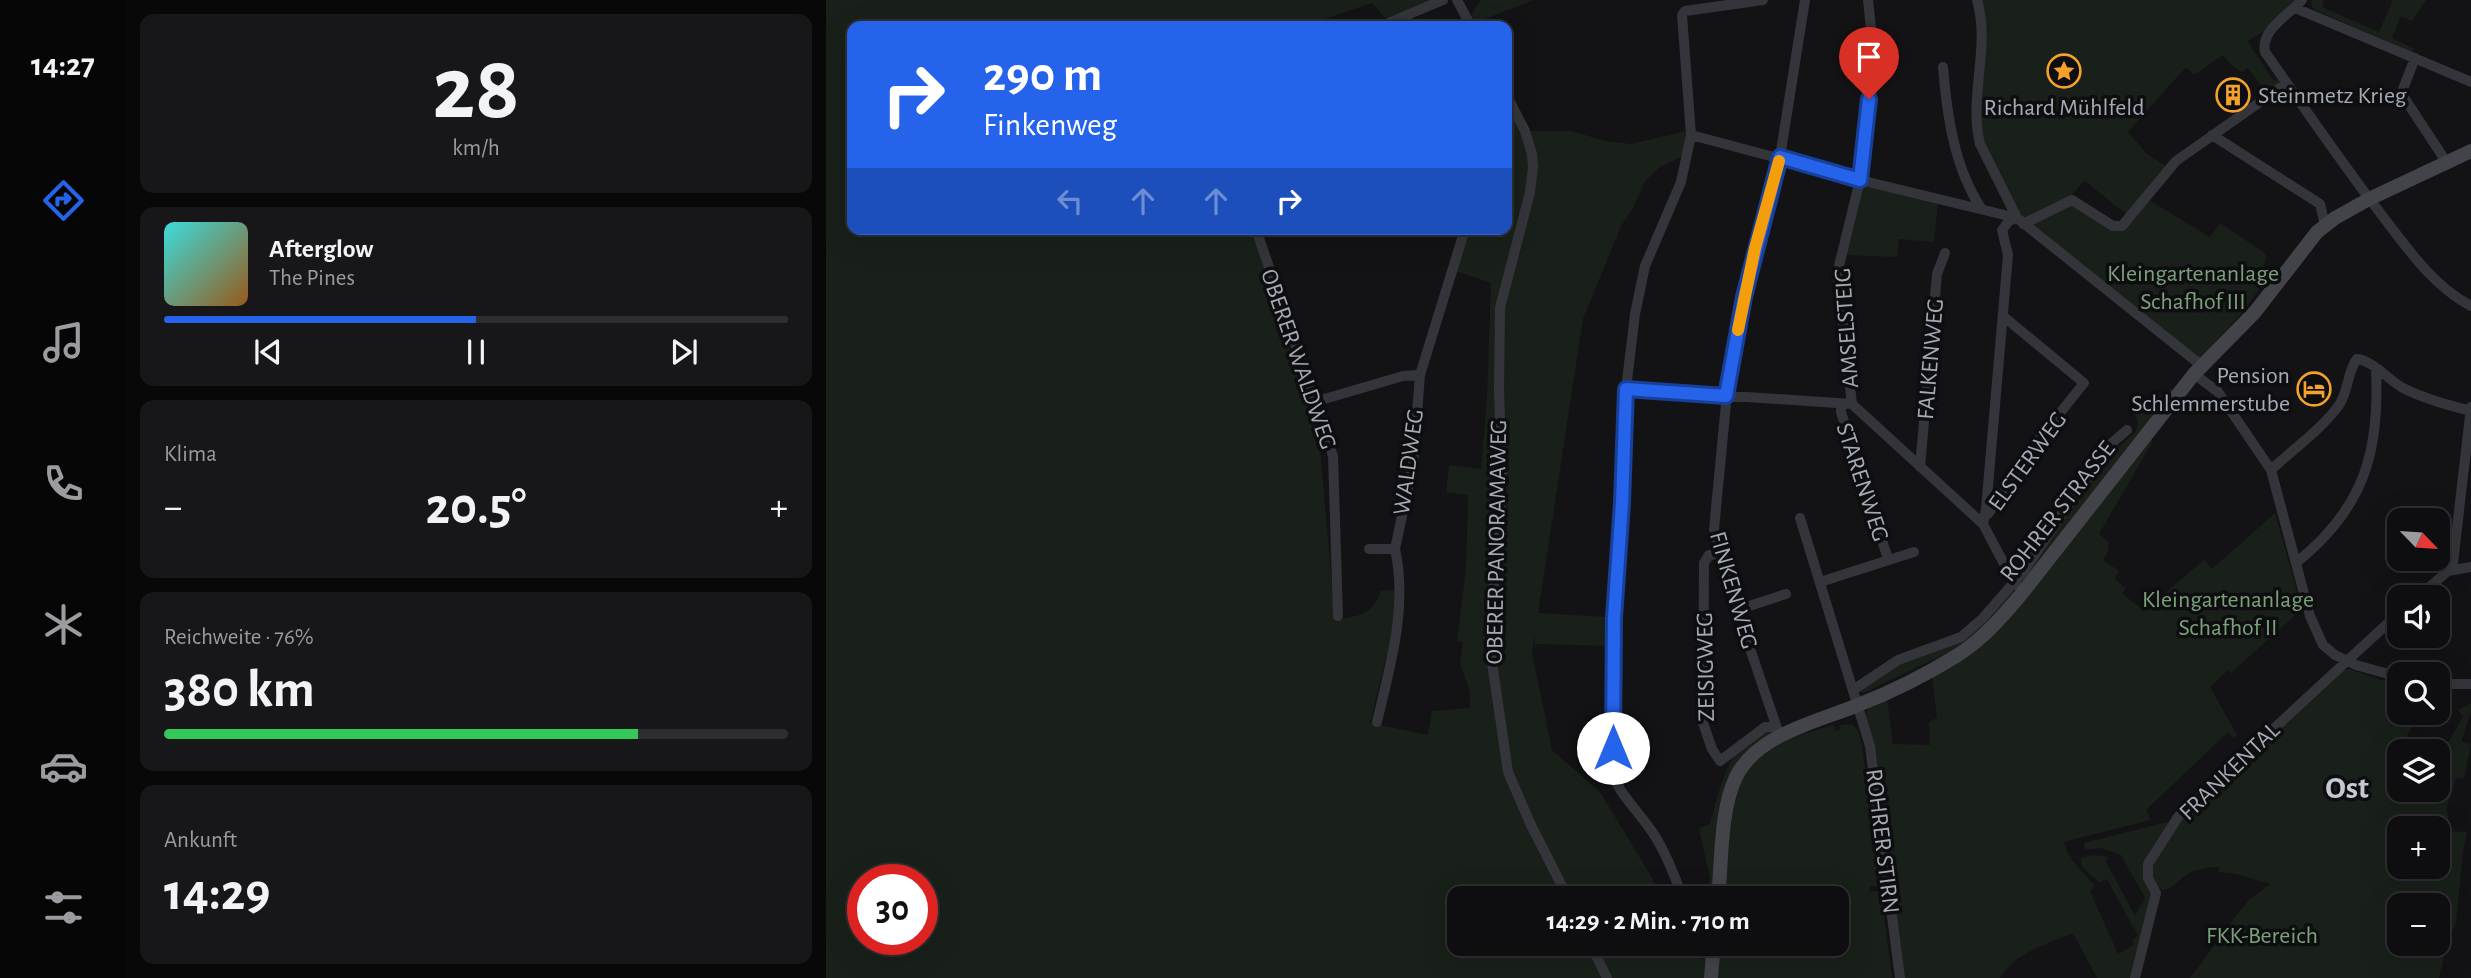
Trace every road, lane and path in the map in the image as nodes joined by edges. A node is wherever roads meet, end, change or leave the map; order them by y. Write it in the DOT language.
graph roads {
  1 [pos="1443,0"];
  2 [pos="1457,0"];
  3 [pos="1763,0"];
  4 [pos="1805,0"];
  5 [pos="1868,0"];
  6 [pos="1976,0"];
  7 [pos="2298,4"];
  8 [pos="1393,21"];
  9 [pos="1468,21"];
  10 [pos="2415,58"];
  11 [pos="1943,67"];
  12 [pos="2471,82"];
  13 [pos="2287,83"];
  14 [pos="1512,106"];
  15 [pos="1692,135"];
  16 [pos="2212,135"];
  17 [pos="2471,151"];
  18 [pos="1780,157"];
  19 [pos="2447,163"];
  20 [pos="1860,180"];
  21 [pos="2369,199"];
  22 [pos="1981,208"];
  23 [pos="2020,221"];
  24 [pos="2325,225"];
  25 [pos="1258,235"];
  26 [pos="1463,235"];
  27 [pos="1945,253"];
  28 [pos="2471,306"];
  29 [pos="2003,316"];
  30 [pos="2376,369"];
  31 [pos="2198,370"];
  32 [pos="1420,375"];
  33 [pos="1626,389"];
  34 [pos="1726,396"];
  35 [pos="1314,402"];
  36 [pos="1846,404"];
  37 [pos="2471,409"];
  38 [pos="2127,430"];
  39 [pos="1920,467"];
  40 [pos="2271,470"];
  41 [pos="1800,518"];
  42 [pos="1983,523"];
  43 [pos="1369,549"];
  44 [pos="1395,549"];
  45 [pos="1914,552"];
  46 [pos="1719,554"];
  47 [pos="1888,559"];
  48 [pos="2297,562"];
  49 [pos="2471,567"];
  50 [pos="2450,568"];
  51 [pos="2448,571"];
  52 [pos="2450,571"];
  53 [pos="1820,582"];
  54 [pos="2432,585"];
  55 [pos="2019,588"];
  56 [pos="1786,593"];
  57 [pos="1737,610"];
  58 [pos="1338,616"];
  59 [pos="2387,624"];
  60 [pos="2345,661"];
  61 [pos="2387,674"];
  62 [pos="2450,684"];
  63 [pos="2471,684"];
  64 [pos="1853,690"];
  65 [pos="1858,706"];
  66 [pos="1377,722"];
  67 [pos="1778,732"];
  68 [pos="1562,886"];
  69 [pos="1678,886"];
  70 [pos="1719,886"];
  71 [pos="1596,956"];
  72 [pos="1713,956"];
  73 [pos="1607,978"];
  74 [pos="1711,978"];
  75 [pos="1900,978"];
  76 [pos="2134,978"];
  1 -- 8 [label="street"];
  2 -- 9 [label="street"];
  3 -- 15 [label="street"];
  4 -- 18 [label="street, FINKENWEG"];
  5 -- 20 [label="street, AMSELSTEIG"];
  6 -- 23 [label="street"];
  7 -- 10 [label="street"];
  7 -- 13 [label="street"];
  10 -- 12 [label="street"];
  10 -- 19 [label="street"];
  11 -- 22 [label="street"];
  13 -- 16 [label="street"];
  13 -- 21 [label="street"];
  14 -- 68 [label="street, OBERER PANORAMAWEG"];
  15 -- 18 [label="street"];
  15 -- 33 [label="street"];
  16 -- 23 [label="street"];
  16 -- 24 [label="street"];
  17 -- 19 [label="main road, ROHRER STRASSE"];
  18 -- 20 [label="street"];
  18 -- 34 [label="street, FINKENWEG"];
  19 -- 21 [label="main road, ROHRER STRASSE"];
  20 -- 22 [label="street"];
  20 -- 36 [label="street, AMSELSTEIG"];
  21 -- 24 [label="main road, ROHRER STRASSE"];
  21 -- 28 [label="street"];
  22 -- 23 [label="street"];
  23 -- 29 [label="street, ELSTERWEG"];
  23 -- 31 [label="street"];
  24 -- 31 [label="main road, ROHRER STRASSE"];
  25 -- 35 [label="street, OBERER WALDWEG"];
  26 -- 32 [label="street, WALDWEG"];
  27 -- 39 [label="street, FALKENWEG"];
  29 -- 42 [label="street, ELSTERWEG"];
  29 -- 42 [label="street, ELSTERWEG"];
  30 -- 37 [label="street"];
  30 -- 40 [label="street"];
  30 -- 48 [label="street"];
  31 -- 40 [label="street"];
  31 -- 55 [label="main road, ROHRER STRASSE"];
  32 -- 35 [label="street, WALDWEG"];
  32 -- 44 [label="street, WALDWEG"];
  33 -- 34 [label="street"];
  33 -- 69 [label="street"];
  34 -- 36 [label="street"];
  34 -- 46 [label="street, FINKENWEG"];
  35 -- 58 [label="street, OBERER WALDWEG"];
  36 -- 39 [label="street, AMSELSTEIG"];
  36 -- 47 [label="street, STARENWEG"];
  37 -- 50 [label="street"];
  38 -- 55 [label="street"];
  39 -- 42 [label="street, AMSELSTEIG"];
  40 -- 48 [label="street"];
  41 -- 53 [label="street, ROHRER STIRN"];
  42 -- 55 [label="street, AMSELSTEIG"];
  43 -- 44 [label="street, WALDWEG"];
  44 -- 66 [label="street, WALDWEG"];
  45 -- 47 [label="street"];
  46 -- 57 [label="street, FINKENWEG"];
  46 -- 67 [label="street, ZEISIGWEG"];
  47 -- 53 [label="street"];
  48 -- 60 [label="street"];
  49 -- 52 [label="street"];
  51 -- 54 [label="street"];
  53 -- 64 [label="street, ROHRER STIRN"];
  55 -- 64 [label="street, ROHRER STRASSE"];
  55 -- 65 [label="main road, ROHRER STRASSE"];
  56 -- 57 [label="street"];
  57 -- 67 [label="street, FINKENWEG"];
  59 -- 60 [label="street, FRANKENTAL"];
  60 -- 61 [label="street"];
  60 -- 76 [label="street, FRANKENTAL"];
  62 -- 63 [label="street"];
  64 -- 65 [label="street, ROHRER STIRN"];
  65 -- 67 [label="main road, ROHRER STRASSE"];
  65 -- 75 [label="street, ROHRER STIRN"];
  67 -- 70 [label="main road, ROHRER STRASSE"];
  71 -- 73 [label="street"];
  72 -- 74 [label="main road"];
}
